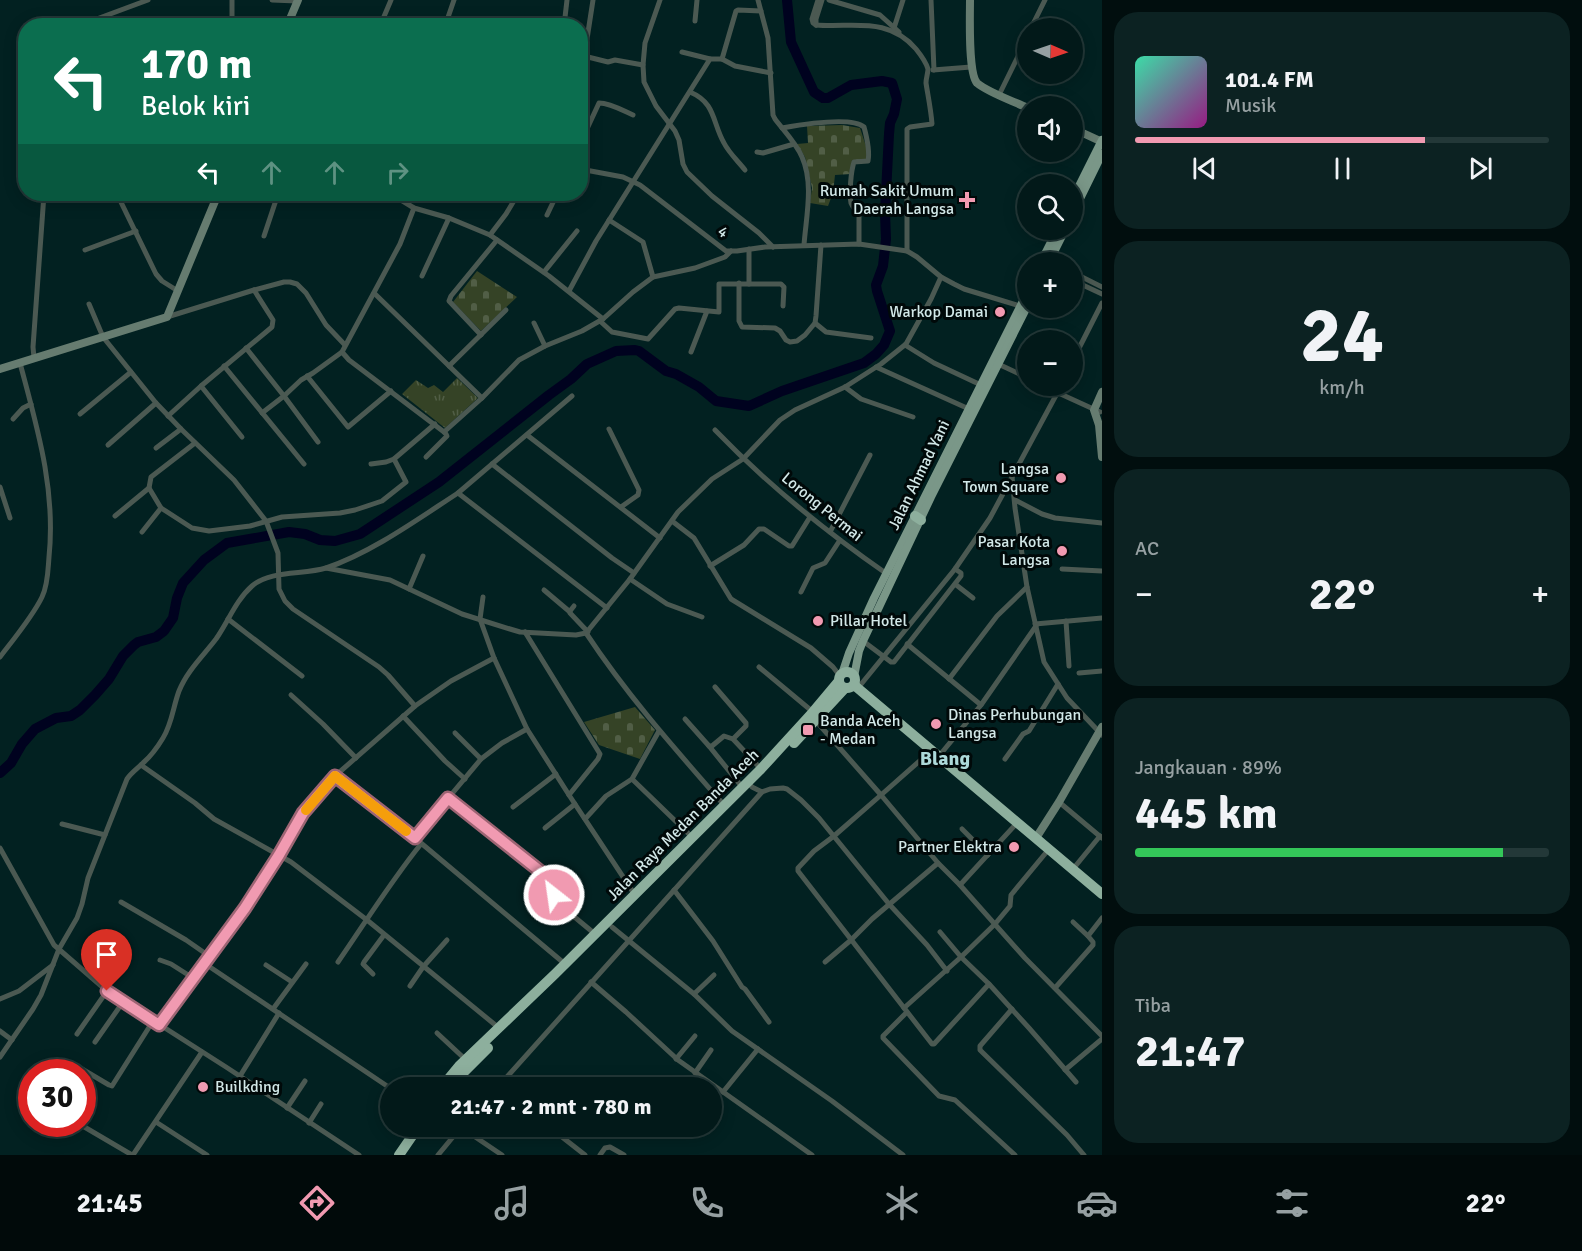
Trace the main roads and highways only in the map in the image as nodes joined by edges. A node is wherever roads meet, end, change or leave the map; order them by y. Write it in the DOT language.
graph roads {
  1 [pos="1102,141"];
  2 [pos="1102,154"];
  3 [pos="1083,178"];
  4 [pos="1083,193"];
  5 [pos="1018,318"];
  6 [pos="995,363"];
  7 [pos="918,518"];
  8 [pos="848,681"];
  9 [pos="815,716"];
  10 [pos="751,787"];
  11 [pos="1102,894"];
  12 [pos="557,976"];
  13 [pos="451,1077"];
  14 [pos="460,1077"];
  15 [pos="403,1137"];
  16 [pos="411,1137"];
  17 [pos="391,1155"];
  18 [pos="399,1155"];
  1 -- 3 [label="main road"];
  2 -- 4 [label="main road"];
  5 -- 6 [label="main road, Jalan Ahmad Yani"];
  6 -- 7 [label="main road, Jalan Raya Medan Banda Aceh"];
  6 -- 7 [label="main road, Jalan Ahmad Yani"];
  7 -- 8 [label="main road, Jalan Raya Medan Banda Aceh"];
  7 -- 8 [label="main road, Jalan Ahmad Yani"];
  8 -- 9 [label="highway, Jalan Raya Medan Banda Aceh"];
  8 -- 11 [label="highway"];
  9 -- 10 [label="highway, Jalan Raya Medan Banda Aceh"];
  9 -- 10 [label="highway, Jalan Raya Medan Banda Aceh"];
  10 -- 12 [label="highway, Jalan Raya Medan Banda Aceh"];
  10 -- 12 [label="highway, Jalan Raya Medan Banda Aceh"];
  12 -- 13 [label="highway, Jalan Raya Medan Banda Aceh"];
  12 -- 14 [label="highway, Jalan Raya Medan Banda Aceh"];
  15 -- 17 [label="highway"];
  16 -- 18 [label="highway"];
}
